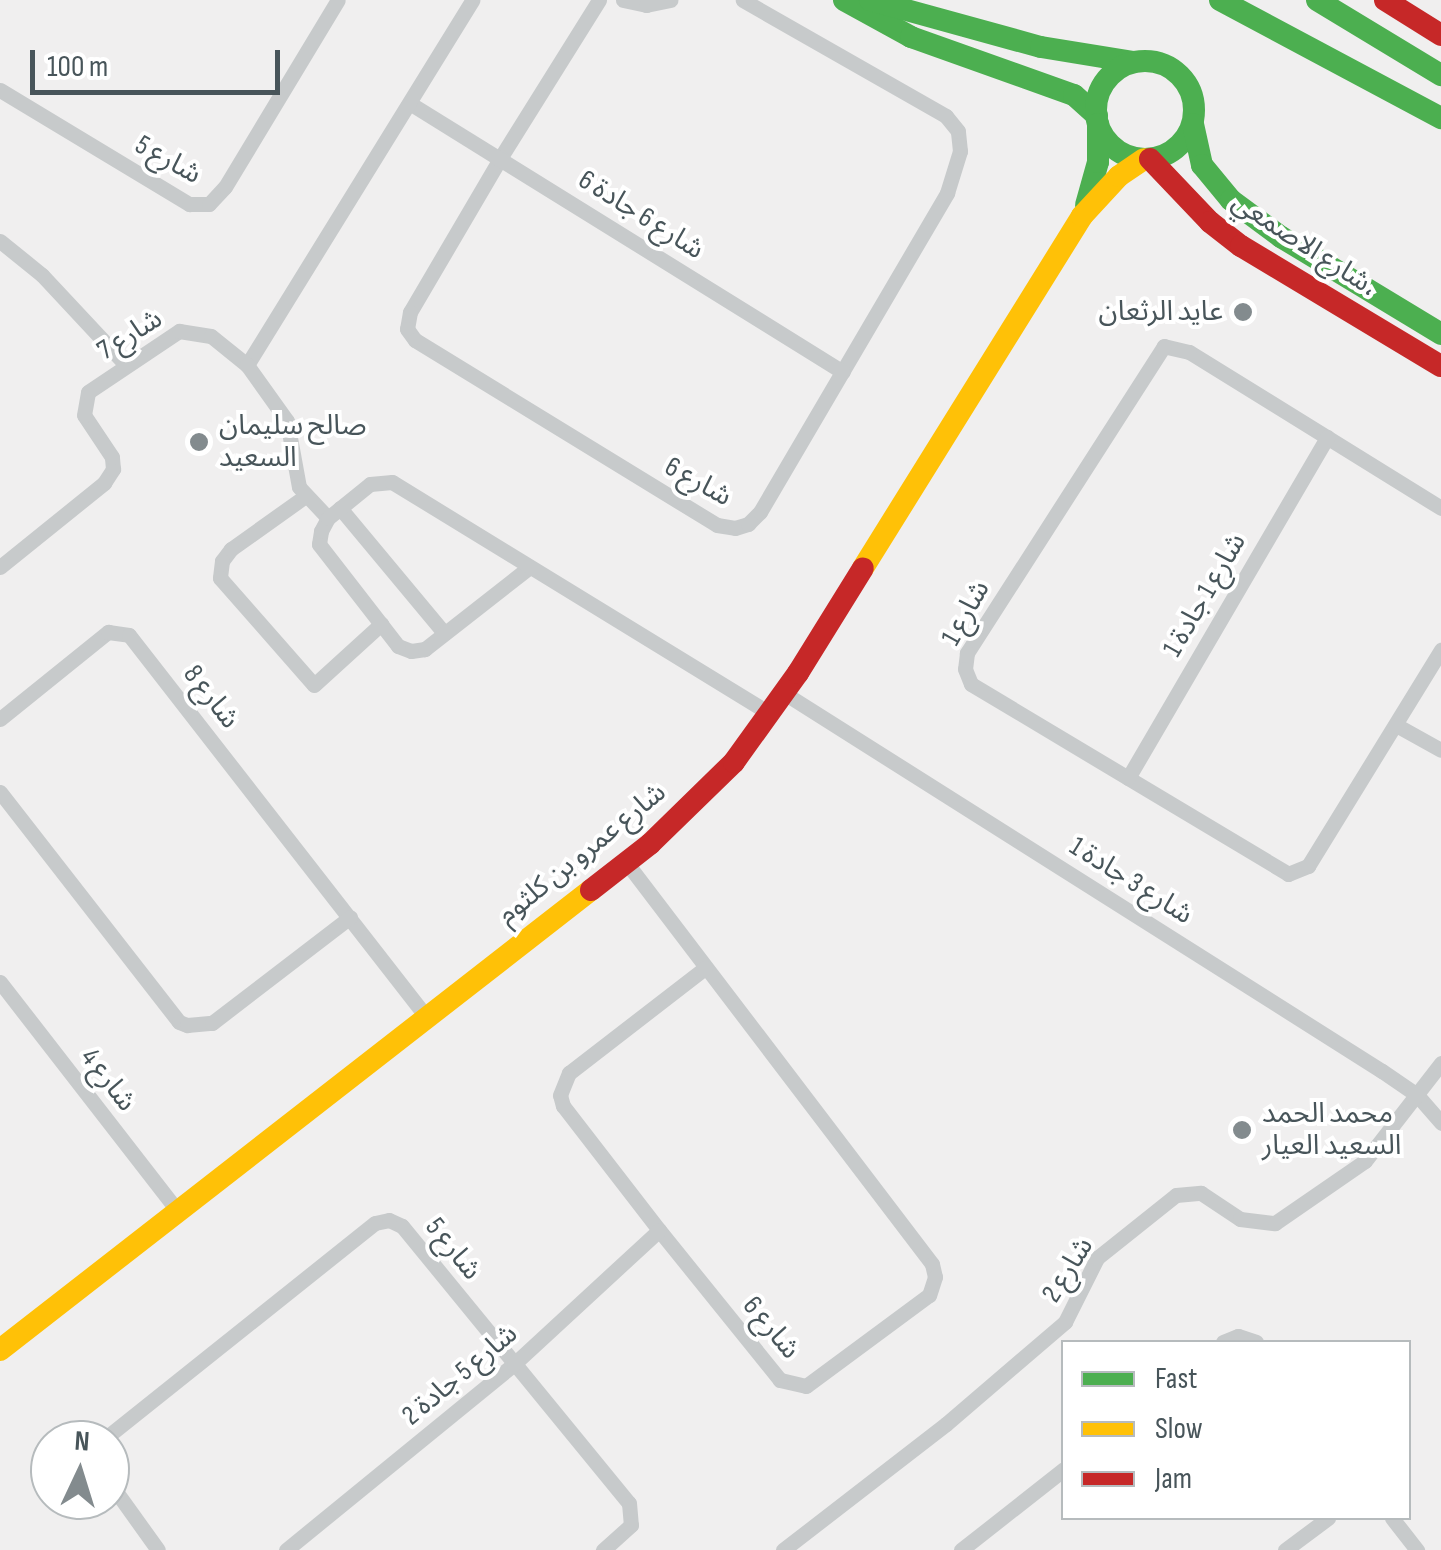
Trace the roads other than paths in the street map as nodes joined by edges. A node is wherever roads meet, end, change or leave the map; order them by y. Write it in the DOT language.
graph roads {
  1 [pos="338,0"];
  2 [pos="472,0"];
  3 [pos="599,0"];
  4 [pos="624,0"];
  5 [pos="670,0"];
  6 [pos="743,0"];
  7 [pos="844,0"];
  8 [pos="870,0"];
  9 [pos="1220,0"];
  10 [pos="1317,0"];
  11 [pos="1385,0"];
  12 [pos="1441,34"];
  13 [pos="1138,62"];
  14 [pos="1441,75"];
  15 [pos="0,90"];
  16 [pos="411,104"];
  17 [pos="1097,118"];
  18 [pos="1441,118"];
  19 [pos="1193,124"];
  20 [pos="501,157"];
  21 [pos="1147,159"];
  22 [pos="1082,216"];
  23 [pos="0,241"];
  24 [pos="1441,334"];
  25 [pos="126,364"];
  26 [pos="247,365"];
  27 [pos="1441,366"];
  28 [pos="844,372"];
  29 [pos="1326,437"];
  30 [pos="304,497"];
  31 [pos="1441,508"];
  32 [pos="334,513"];
  33 [pos="0,567"];
  34 [pos="527,568"];
  35 [pos="381,624"];
  36 [pos="444,633"];
  37 [pos="1441,650"];
  38 [pos="784,692"];
  39 [pos="769,713"];
  40 [pos="0,719"];
  41 [pos="1396,724"];
  42 [pos="1441,750"];
  43 [pos="1128,778"];
  44 [pos="0,792"];
  45 [pos="626,862"];
  46 [pos="350,918"];
  47 [pos="705,968"];
  48 [pos="0,982"];
  49 [pos="426,1017"];
  50 [pos="1441,1063"];
  51 [pos="1417,1094"];
  52 [pos="1441,1124"];
  53 [pos="176,1210"];
  54 [pos="658,1230"];
  55 [pos="0,1350"];
  56 [pos="514,1364"];
  57 [pos="128,1420"];
  58 [pos="1061,1471"];
  59 [pos="130,1511"];
  60 [pos="1325,1520"];
  61 [pos="1394,1520"];
  62 [pos="158,1550"];
  63 [pos="286,1550"];
  64 [pos="604,1550"];
  65 [pos="783,1550"];
  66 [pos="961,1550"];
  67 [pos="1285,1550"];
  68 [pos="1416,1550"];
  1 -- 15 [label="street, شارع 5"];
  2 -- 16 [label="street"];
  3 -- 20 [label="street, شارع 6"];
  4 -- 5 [label="street"];
  6 -- 28 [label="street, شارع 6"];
  7 -- 17 [label="main road"];
  8 -- 13 [label="main road"];
  9 -- 18 [label="main road"];
  10 -- 14 [label="main road"];
  11 -- 12 [label="main road"];
  13 -- 17 [label="main road"];
  13 -- 19 [label="main road"];
  16 -- 20 [label="street, شارع 6 جادة 6"];
  16 -- 26 [label="street"];
  17 -- 21 [label="main road"];
  17 -- 22 [label="main road, شارع عمرو بن كلثوم"];
  19 -- 21 [label="main road"];
  19 -- 24 [label="main road, شارع الاصمعي،"];
  20 -- 28 [label="street, شارع 6 جادة 6"];
  20 -- 28 [label="street, شارع 6"];
  21 -- 22 [label="main road, شارع عمرو بن كلثوم"];
  21 -- 27 [label="main road, شارع الاصمعي،"];
  22 -- 38 [label="main road, شارع عمرو بن كلثوم"];
  23 -- 25 [label="street"];
  25 -- 26 [label="street, شارع 7"];
  25 -- 33 [label="street, شارع 7"];
  26 -- 30 [label="street, شارع 7"];
  29 -- 31 [label="street, شارع 1"];
  29 -- 43 [label="street, شارع 1 جادة 1"];
  29 -- 43 [label="street, شارع 1"];
  30 -- 32 [label="street"];
  30 -- 35 [label="street"];
  32 -- 34 [label="street"];
  32 -- 35 [label="street"];
  32 -- 36 [label="street"];
  34 -- 36 [label="street"];
  34 -- 39 [label="street"];
  35 -- 36 [label="street"];
  37 -- 41 [label="street, شارع 1"];
  38 -- 39 [label="main road, شارع عمرو بن كلثوم"];
  38 -- 51 [label="street, شارع 3 جادة 1"];
  39 -- 45 [label="main road, شارع عمرو بن كلثوم"];
  40 -- 46 [label="street, شارع 8"];
  41 -- 42 [label="street"];
  41 -- 43 [label="street, شارع 1"];
  44 -- 46 [label="street"];
  45 -- 47 [label="street, شارع 6"];
  45 -- 49 [label="main road, شارع عمرو بن كلثوم"];
  46 -- 49 [label="street, شارع 8"];
  47 -- 54 [label="street, شارع 6"];
  47 -- 54 [label="street, شارع 6"];
  48 -- 53 [label="street, شارع 4"];
  49 -- 53 [label="main road, شارع عمرو بن كلثوم"];
  50 -- 51 [label="street, شارع 2"];
  51 -- 52 [label="street, شارع 3 جادة 1"];
  51 -- 65 [label="street, شارع 2"];
  53 -- 55 [label="main road, شارع عمرو بن كلثوم"];
  54 -- 56 [label="street, شارع 5 جادة 2"];
  56 -- 57 [label="street, شارع 5"];
  56 -- 63 [label="street, شارع 5 جادة 2"];
  56 -- 64 [label="street, شارع 5"];
  58 -- 66 [label="street"];
  59 -- 62 [label="street"];
  60 -- 67 [label="street"];
  61 -- 68 [label="street"];
}
